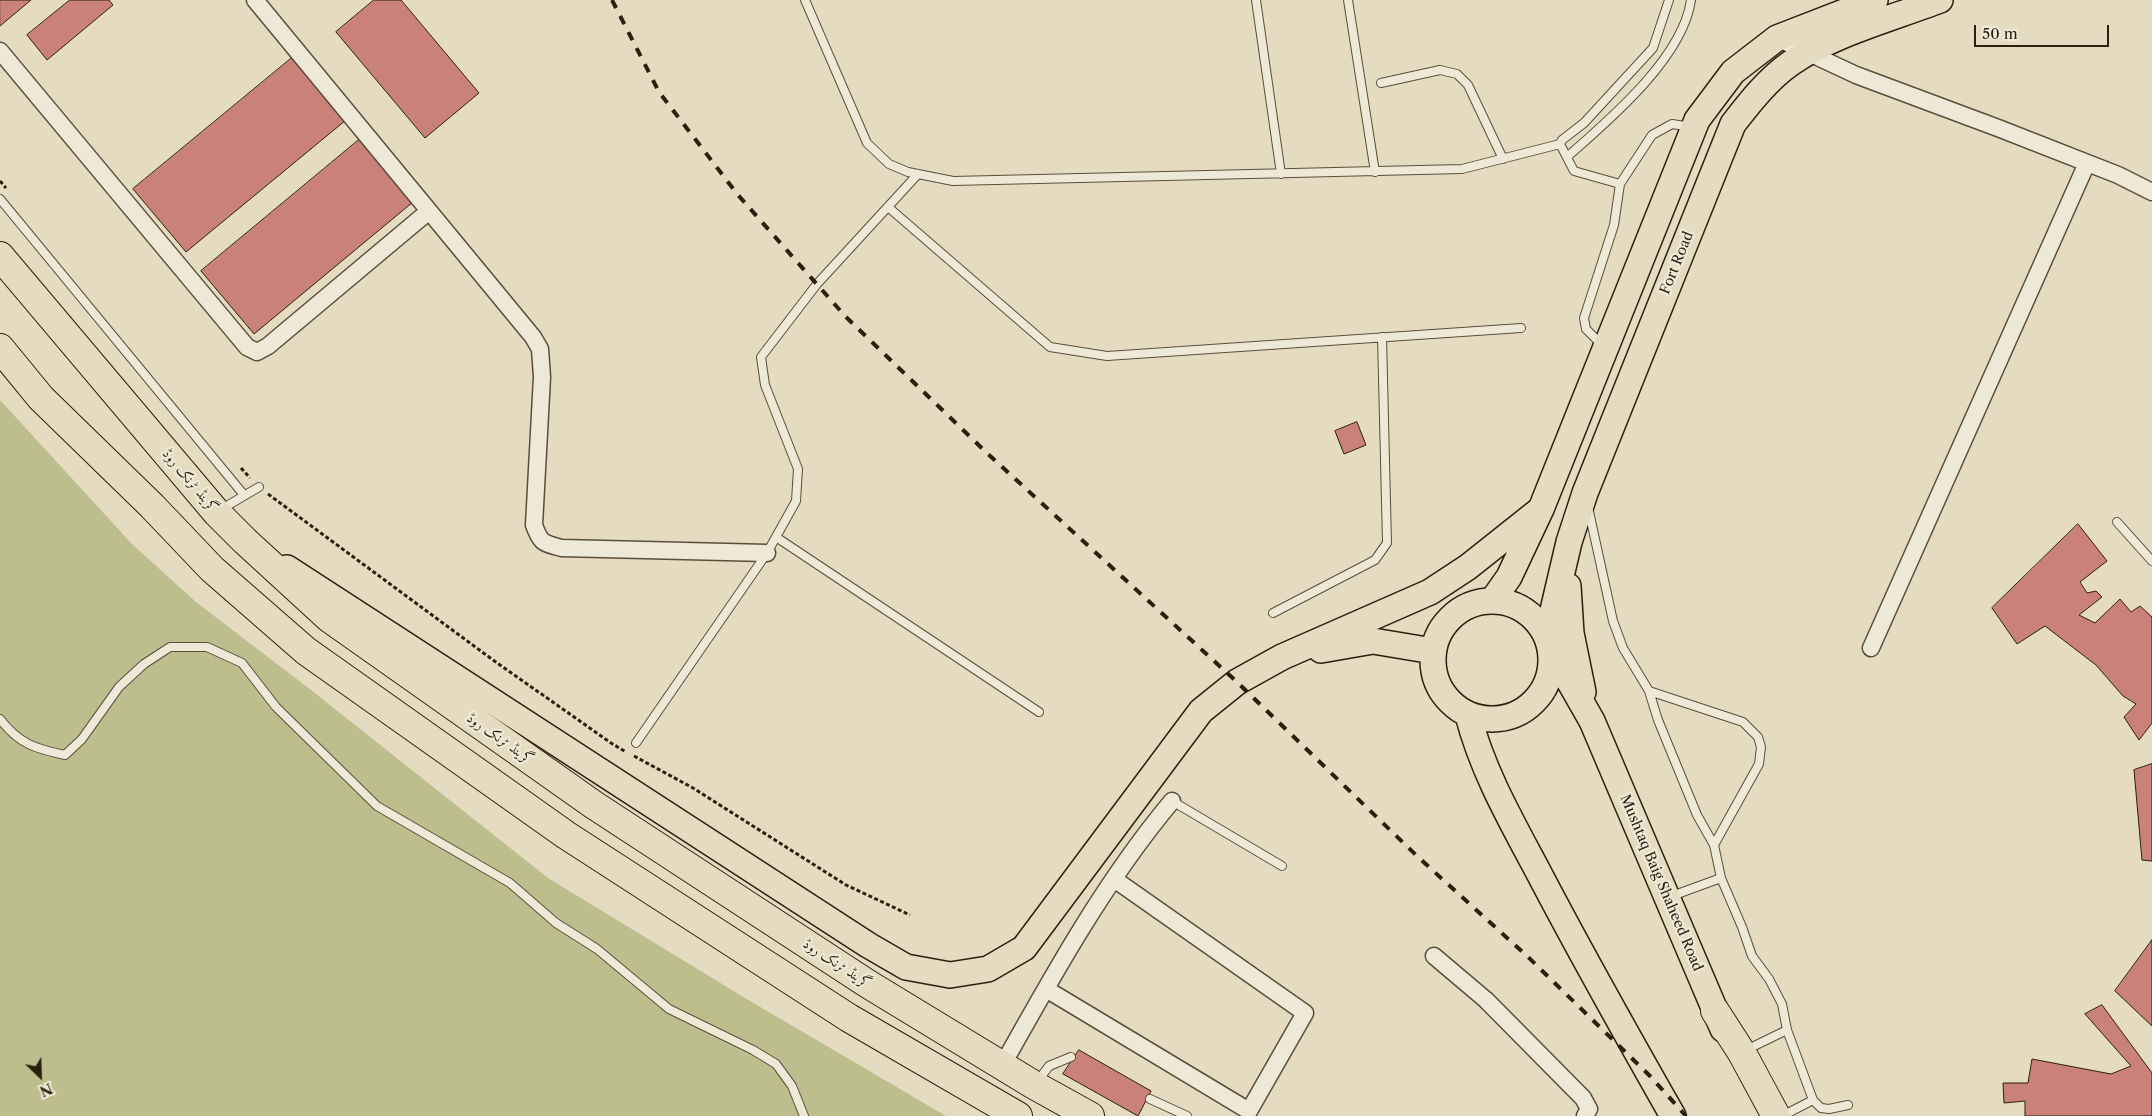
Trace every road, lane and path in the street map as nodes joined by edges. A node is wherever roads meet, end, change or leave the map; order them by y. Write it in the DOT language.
graph roads {
  1 [pos="255,0"];
  2 [pos="805,0"];
  3 [pos="1256,0"];
  4 [pos="1348,0"];
  5 [pos="1669,0"];
  6 [pos="1691,0"];
  7 [pos="1875,0"];
  8 [pos="1940,0"];
  9 [pos="1778,38"];
  10 [pos="0,51"];
  11 [pos="1807,52"];
  12 [pos="1381,83"];
  13 [pos="1694,127"];
  14 [pos="1560,144"];
  15 [pos="1567,157"];
  16 [pos="1503,158"];
  17 [pos="2087,163"];
  18 [pos="1375,172"];
  19 [pos="918,174"];
  20 [pos="1281,174"];
  21 [pos="0,181"];
  22 [pos="1620,184"];
  23 [pos="6,188"];
  24 [pos="2152,192"];
  25 [pos="0,200"];
  26 [pos="888,208"];
  27 [pos="429,211"];
  28 [pos="0,256"];
  29 [pos="1521,328"];
  30 [pos="1382,338"];
  31 [pos="0,348"];
  32 [pos="1606,348"];
  33 [pos="238,466"];
  34 [pos="259,487"];
  35 [pos="1585,493"];
  36 [pos="244,495"];
  37 [pos="1541,509"];
  38 [pos="216,513"];
  39 [pos="2117,522"];
  40 [pos="776,537"];
  41 [pos="245,541"];
  42 [pos="1570,542"];
  43 [pos="767,553"];
  44 [pos="2152,561"];
  45 [pos="1492,601"];
  46 [pos="1273,613"];
  47 [pos="1549,646"];
  48 [pos="1871,648"];
  49 [pos="1434,650"];
  50 [pos="1282,657"];
  51 [pos="1649,691"];
  52 [pos="1040,712"];
  53 [pos="1468,715"];
  54 [pos="0,719"];
  55 [pos="1592,721"];
  56 [pos="636,743"];
  57 [pos="1172,801"];
  58 [pos="1714,844"];
  59 [pos="1282,866"];
  60 [pos="1722,878"];
  61 [pos="1114,879"];
  62 [pos="1667,898"];
  63 [pos="910,915"];
  64 [pos="1434,956"];
  65 [pos="1046,989"];
  66 [pos="1715,1012"];
  67 [pos="1787,1030"];
  68 [pos="1742,1052"];
  69 [pos="1071,1057"];
  70 [pos="1002,1066"];
  71 [pos="1034,1086"];
  72 [pos="1150,1098"];
  73 [pos="1813,1100"];
  74 [pos="1848,1105"];
  75 [pos="804,1116"];
  76 [pos="1018,1116"];
  77 [pos="1090,1116"];
  78 [pos="1187,1116"];
  79 [pos="1585,1116"];
  80 [pos="1673,1116"];
  81 [pos="1761,1116"];
  82 [pos="1776,1116"];
  83 [pos="1782,1116"];
  1 -- 27 [label="street"];
  2 -- 19 [label="lane"];
  3 -- 20 [label="lane"];
  4 -- 18 [label="lane"];
  5 -- 14 [label="lane"];
  6 -- 15 [label="lane"];
  7 -- 9 [label="main road"];
  8 -- 11 [label="main road, Fort Road"];
  9 -- 11 [label="street"];
  9 -- 13 [label="main road"];
  10 -- 27 [label="street"];
  11 -- 17 [label="street"];
  11 -- 35 [label="main road, Fort Road"];
  12 -- 16 [label="lane"];
  13 -- 22 [label="lane"];
  13 -- 32 [label="main road"];
  14 -- 15 [label="lane"];
  14 -- 16 [label="lane"];
  15 -- 22 [label="lane"];
  16 -- 18 [label="lane"];
  17 -- 24 [label="street"];
  17 -- 48 [label="street"];
  18 -- 20 [label="lane"];
  19 -- 20 [label="lane"];
  19 -- 26 [label="lane"];
  21 -- 23 [label="path"];
  22 -- 32 [label="lane"];
  25 -- 36 [label="lane"];
  26 -- 30 [label="lane"];
  26 -- 40 [label="lane"];
  27 -- 43 [label="street"];
  28 -- 38 [label="highway, گرینڈ ٹرنک روڈ"];
  29 -- 30 [label="lane"];
  30 -- 46 [label="lane"];
  31 -- 76 [label="highway"];
  32 -- 37 [label="main road"];
  33 -- 34 [label="path"];
  34 -- 36 [label="lane"];
  34 -- 63 [label="path"];
  35 -- 42 [label="main road, Fort Road"];
  35 -- 51 [label="lane"];
  36 -- 38 [label="lane"];
  37 -- 45 [label="main road"];
  37 -- 50 [label="main road"];
  38 -- 41 [label="highway, گرینڈ ٹرنک روڈ"];
  39 -- 44 [label="lane"];
  40 -- 43 [label="lane"];
  40 -- 52 [label="lane"];
  41 -- 50 [label="main road"];
  41 -- 70 [label="highway, گرینڈ ٹرنک روڈ"];
  42 -- 47 [label="main road, Fort Road"];
  42 -- 55 [label="main road"];
  43 -- 56 [label="lane"];
  45 -- 47 [label="main road"];
  45 -- 49 [label="main road"];
  47 -- 53 [label="main road"];
  47 -- 55 [label="main road, Mushtaq Baig Shaheed Road"];
  49 -- 50 [label="main road"];
  49 -- 53 [label="main road"];
  51 -- 58 [label="lane"];
  51 -- 58 [label="lane"];
  53 -- 80 [label="main road"];
  54 -- 75 [label="lane"];
  55 -- 62 [label="main road, Mushtaq Baig Shaheed Road"];
  57 -- 59 [label="lane"];
  57 -- 61 [label="street"];
  58 -- 60 [label="lane"];
  60 -- 62 [label="lane"];
  60 -- 67 [label="lane"];
  61 -- 65 [label="street"];
  61 -- 65 [label="street"];
  62 -- 66 [label="main road, Mushtaq Baig Shaheed Road"];
  64 -- 79 [label="street"];
  65 -- 70 [label="street"];
  66 -- 68 [label="highway"];
  66 -- 81 [label="main road, Mushtaq Baig Shaheed Road"];
  67 -- 68 [label="lane"];
  67 -- 73 [label="lane"];
  68 -- 82 [label="highway"];
  69 -- 71 [label="lane"];
  70 -- 71 [label="highway, گرینڈ ٹرنک روڈ"];
  71 -- 77 [label="highway, گرینڈ ٹرنک روڈ"];
  72 -- 78 [label="lane"];
  73 -- 74 [label="lane"];
  73 -- 83 [label="lane"];
}
